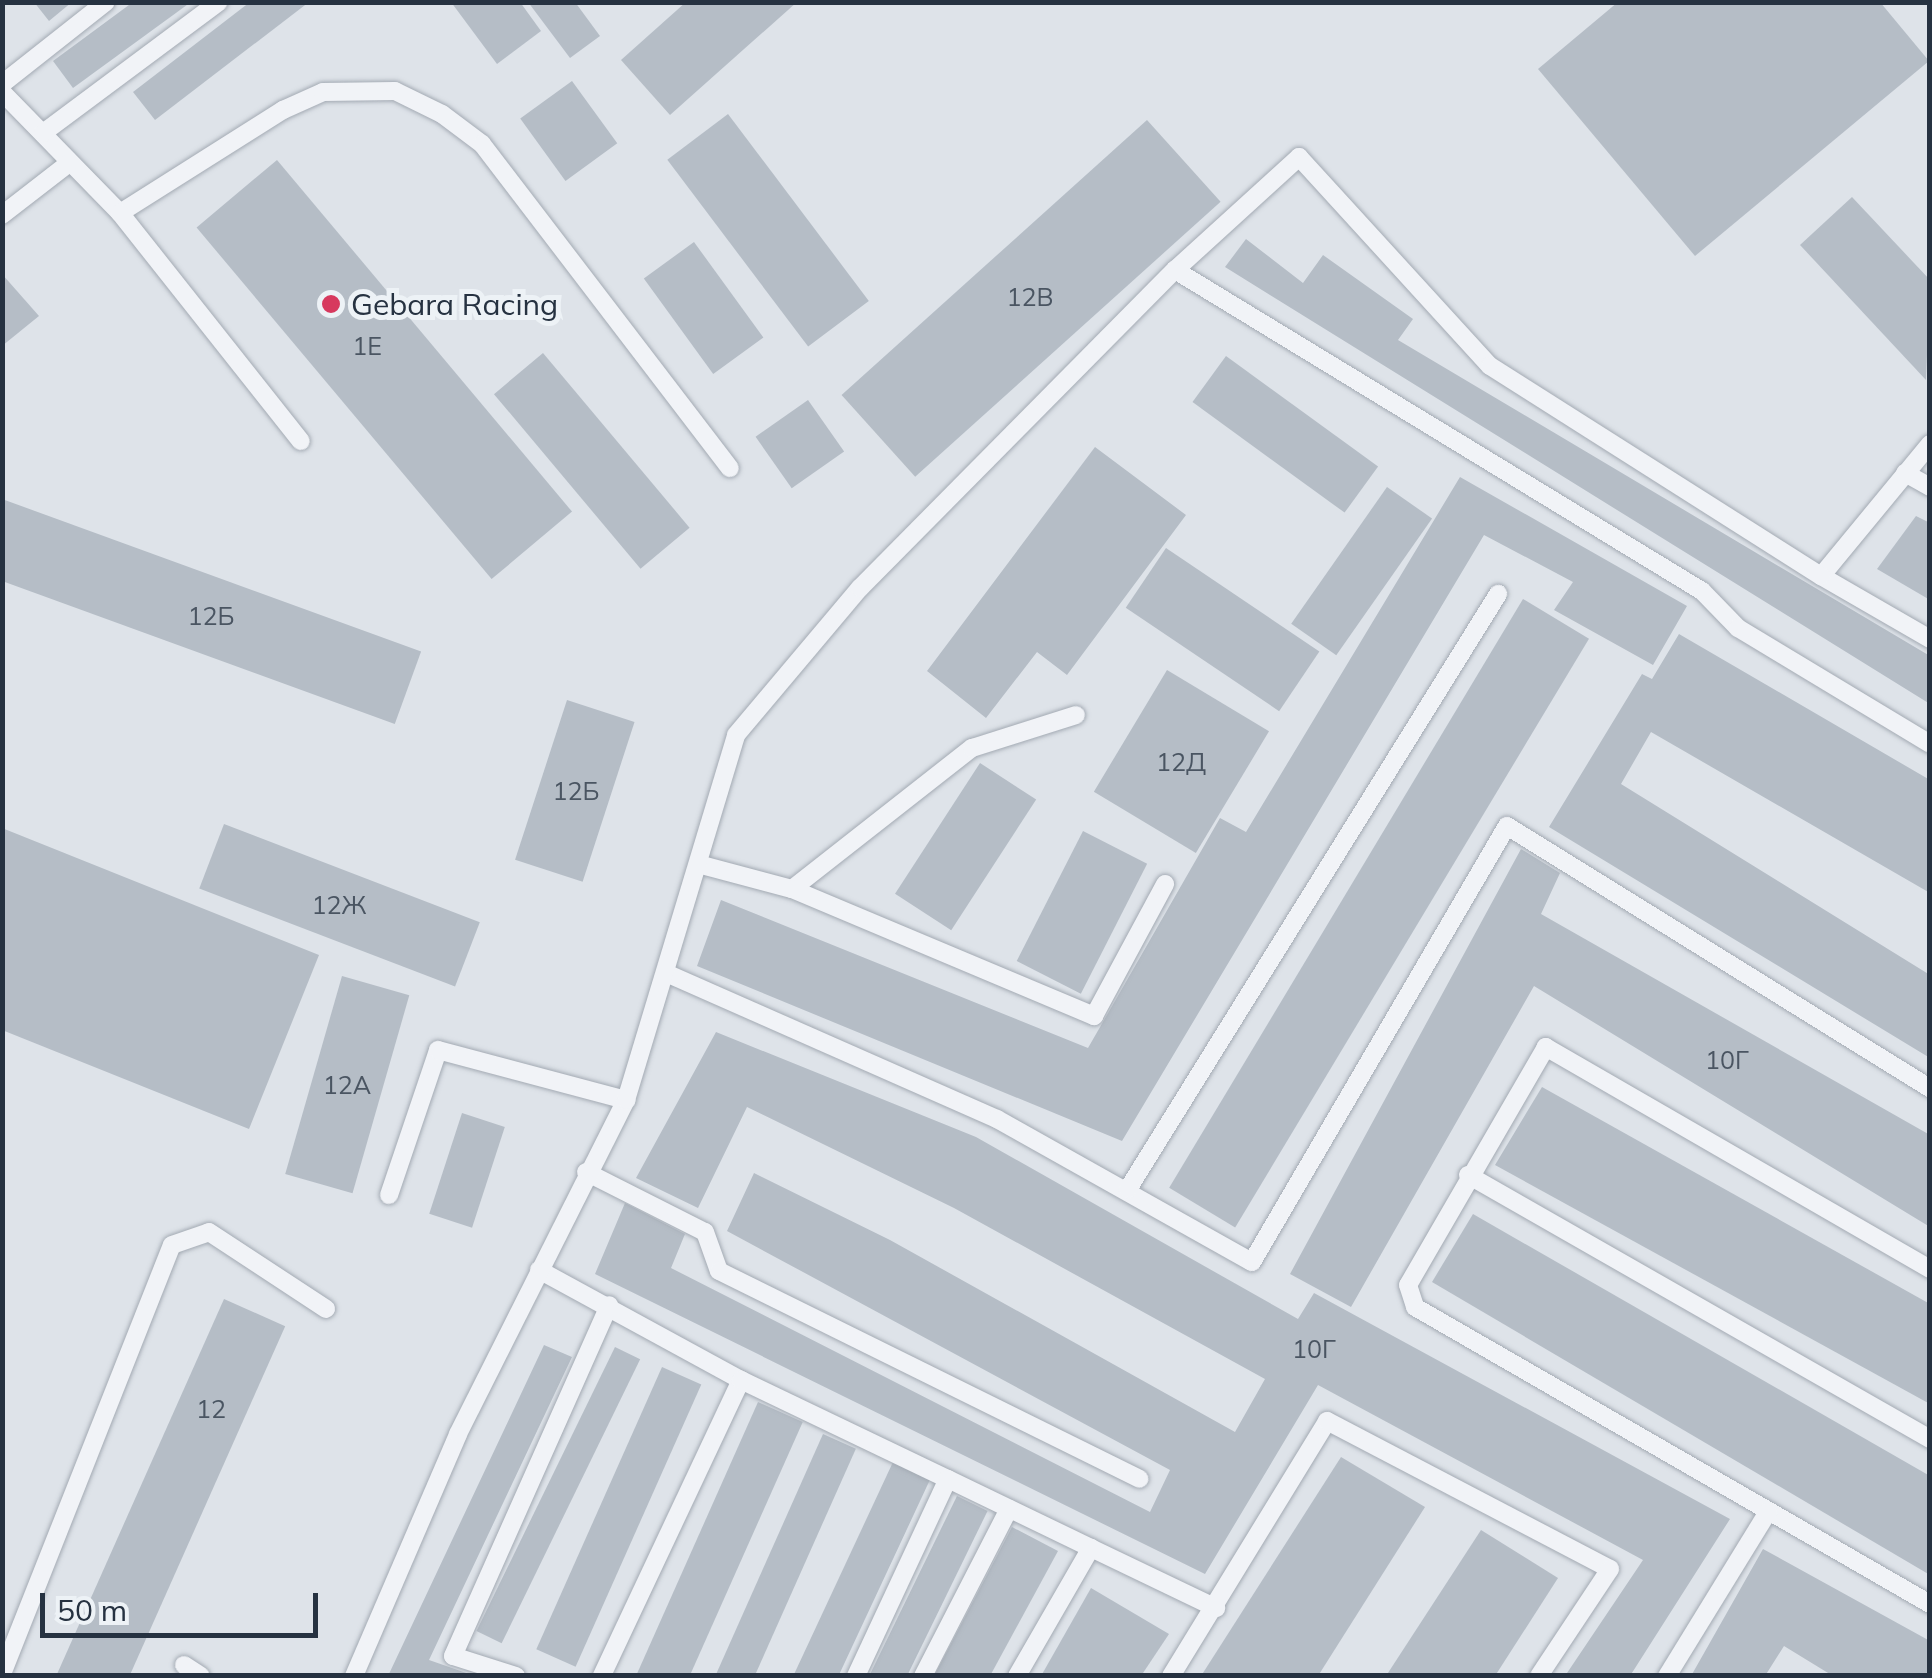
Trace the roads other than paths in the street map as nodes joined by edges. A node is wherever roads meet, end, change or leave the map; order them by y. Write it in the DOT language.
graph roads {
  1 [pos="106,2"];
  2 [pos="218,2"];
  3 [pos="2,88"];
  4 [pos="43,133"];
  5 [pos="68,164"];
  6 [pos="120,213"];
  7 [pos="2,216"];
  8 [pos="1175,270"];
  9 [pos="301,440"];
  10 [pos="1930,444"];
  11 [pos="730,468"];
  12 [pos="1906,473"];
  13 [pos="1930,487"];
  14 [pos="1820,576"];
  15 [pos="1498,594"];
  16 [pos="1930,638"];
  17 [pos="1076,715"];
  18 [pos="1930,744"];
  19 [pos="698,864"];
  20 [pos="1165,884"];
  21 [pos="792,889"];
  22 [pos="666,973"];
  23 [pos="1930,1088"];
  24 [pos="626,1100"];
  25 [pos="586,1172"];
  26 [pos="1468,1175"];
  27 [pos="1128,1189"];
  28 [pos="389,1194"];
  29 [pos="1930,1269"];
  30 [pos="540,1270"];
  31 [pos="609,1306"];
  32 [pos="326,1308"];
  33 [pos="741,1380"];
  34 [pos="1930,1438"];
  35 [pos="948,1479"];
  36 [pos="1138,1479"];
  37 [pos="1009,1508"];
  38 [pos="1768,1512"];
  39 [pos="1092,1548"];
  40 [pos="1930,1604"];
  41 [pos="1216,1608"];
  42 [pos="184,1665"];
  43 [pos="2,1674"];
  44 [pos="201,1676"];
  45 [pos="354,1676"];
  46 [pos="516,1676"];
  47 [pos="602,1676"];
  48 [pos="856,1676"];
  49 [pos="923,1676"];
  50 [pos="1017,1676"];
  51 [pos="1171,1676"];
  52 [pos="1538,1676"];
  53 [pos="1667,1676"];
  1 -- 3 [label="lane"];
  2 -- 4 [label="lane"];
  3 -- 4 [label="lane"];
  4 -- 5 [label="lane"];
  5 -- 6 [label="lane"];
  5 -- 7 [label="lane"];
  6 -- 9 [label="lane"];
  6 -- 11 [label="lane"];
  8 -- 14 [label="lane"];
  8 -- 18 [label="lane"];
  8 -- 19 [label="lane"];
  10 -- 12 [label="lane"];
  12 -- 13 [label="lane"];
  12 -- 14 [label="lane"];
  14 -- 16 [label="lane"];
  15 -- 27 [label="lane"];
  17 -- 21 [label="lane"];
  19 -- 21 [label="lane"];
  19 -- 22 [label="lane"];
  20 -- 21 [label="lane"];
  22 -- 24 [label="lane"];
  22 -- 27 [label="lane"];
  23 -- 27 [label="lane"];
  24 -- 25 [label="lane"];
  24 -- 28 [label="lane"];
  25 -- 30 [label="lane"];
  25 -- 36 [label="lane"];
  26 -- 29 [label="lane"];
  26 -- 34 [label="lane"];
  26 -- 38 [label="lane"];
  30 -- 31 [label="lane"];
  30 -- 45 [label="lane"];
  31 -- 33 [label="lane"];
  31 -- 46 [label="lane"];
  32 -- 43 [label="lane"];
  33 -- 35 [label="lane"];
  33 -- 47 [label="lane"];
  35 -- 37 [label="lane"];
  35 -- 48 [label="lane"];
  37 -- 39 [label="lane"];
  37 -- 49 [label="lane"];
  38 -- 40 [label="lane"];
  38 -- 53 [label="lane"];
  39 -- 41 [label="lane"];
  39 -- 50 [label="lane"];
  41 -- 51 [label="lane"];
  41 -- 52 [label="lane"];
  42 -- 44 [label="lane"];
}
